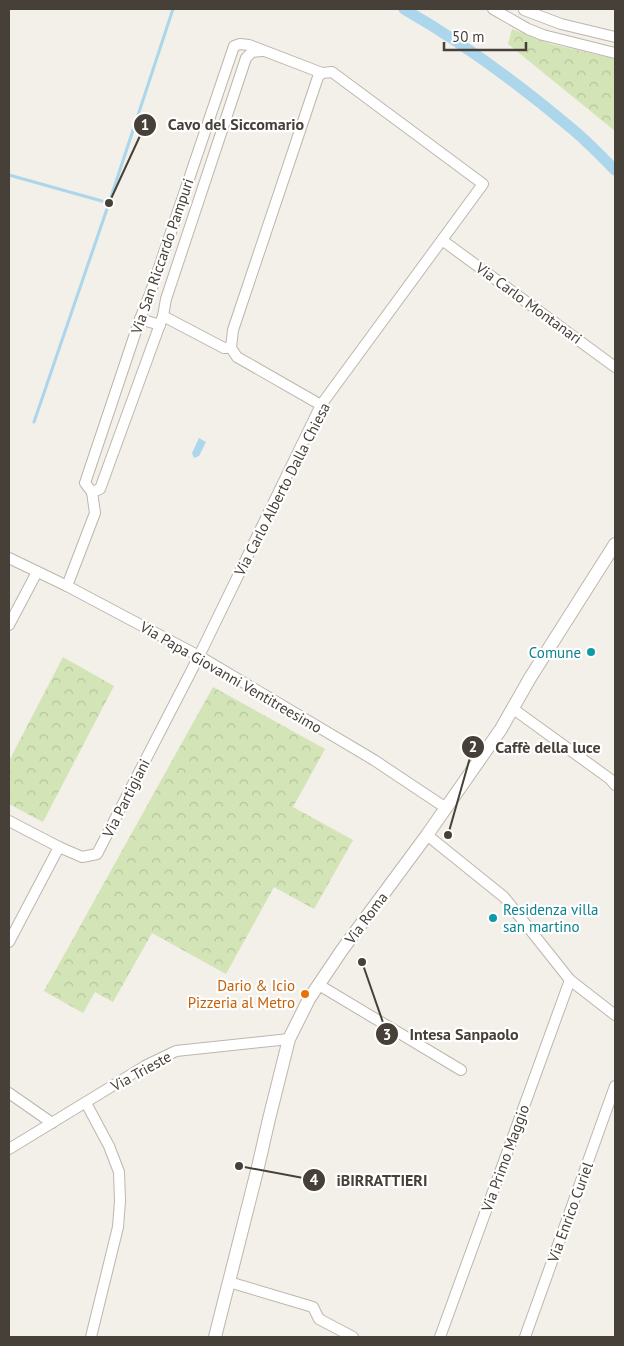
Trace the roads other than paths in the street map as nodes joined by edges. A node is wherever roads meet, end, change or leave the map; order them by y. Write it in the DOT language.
graph roads {
  1 [pos="493,9"];
  2 [pos="524,10"];
  3 [pos="615,37"];
  4 [pos="262,50"];
  5 [pos="615,53"];
  6 [pos="322,73"];
  7 [pos="483,184"];
  8 [pos="442,240"];
  9 [pos="150,294"];
  10 [pos="166,299"];
  11 [pos="140,320"];
  12 [pos="161,321"];
  13 [pos="231,348"];
  14 [pos="615,367"];
  15 [pos="321,406"];
  16 [pos="92,492"];
  17 [pos="615,544"];
  18 [pos="9,558"];
  19 [pos="37,572"];
  20 [pos="66,586"];
  21 [pos="9,625"];
  22 [pos="199,656"];
  23 [pos="512,708"];
  24 [pos="615,784"];
  25 [pos="446,808"];
  26 [pos="9,821"];
  27 [pos="427,835"];
  28 [pos="60,847"];
  29 [pos="9,942"];
  30 [pos="570,980"];
  31 [pos="319,985"];
  32 [pos="614,1011"];
  33 [pos="289,1039"];
  34 [pos="461,1070"];
  35 [pos="615,1086"];
  36 [pos="9,1093"];
  37 [pos="86,1103"];
  38 [pos="52,1123"];
  39 [pos="9,1149"];
  40 [pos="229,1282"];
  41 [pos="91,1337"];
  42 [pos="215,1337"];
  43 [pos="353,1337"];
  44 [pos="440,1337"];
  45 [pos="525,1337"];
  1 -- 5 [label="street"];
  2 -- 3 [label="street"];
  4 -- 6 [label="street, Via San Riccardo Pampuri"];
  4 -- 9 [label="street, Via San Riccardo Pampuri"];
  4 -- 10 [label="street, Via San Riccardo Pampuri"];
  6 -- 7 [label="street, Via San Riccardo Pampuri"];
  6 -- 13 [label="street"];
  7 -- 8 [label="street, Via Carlo Alberto Dalla Chiesa"];
  8 -- 14 [label="street, Via Carlo Montanari"];
  8 -- 15 [label="street, Via Carlo Alberto Dalla Chiesa"];
  9 -- 10 [label="street"];
  9 -- 11 [label="street, Via San Riccardo Pampuri"];
  10 -- 12 [label="street, Via San Riccardo Pampuri"];
  11 -- 12 [label="street"];
  11 -- 16 [label="street, Via San Riccardo Pampuri"];
  12 -- 13 [label="street, Via San Riccardo Pampuri"];
  12 -- 16 [label="street, Via San Riccardo Pampuri"];
  13 -- 15 [label="street"];
  15 -- 22 [label="street, Via Carlo Alberto Dalla Chiesa"];
  16 -- 20 [label="street, Via San Riccardo Pampuri"];
  17 -- 23 [label="street, Via Roma"];
  18 -- 19 [label="street, Via Papa Giovanni Ventitreesimo"];
  19 -- 20 [label="street, Via Papa Giovanni Ventitreesimo"];
  19 -- 21 [label="street"];
  20 -- 22 [label="street, Via Papa Giovanni Ventitreesimo"];
  22 -- 25 [label="street, Via Papa Giovanni Ventitreesimo"];
  22 -- 28 [label="street, Via Partigiani"];
  23 -- 24 [label="street"];
  23 -- 25 [label="street, Via Roma"];
  25 -- 27 [label="street, Via Roma"];
  26 -- 28 [label="street, Via Partigiani"];
  27 -- 30 [label="street"];
  27 -- 31 [label="street, Via Roma"];
  28 -- 29 [label="street"];
  30 -- 32 [label="street"];
  30 -- 44 [label="street, Via Primo Maggio"];
  31 -- 33 [label="street, Via Roma"];
  31 -- 34 [label="street"];
  33 -- 37 [label="street, Via Trieste"];
  33 -- 40 [label="street, Via Roma"];
  35 -- 45 [label="street, Via Enrico Curiel"];
  36 -- 38 [label="street"];
  37 -- 38 [label="street, Via Trieste"];
  37 -- 41 [label="street"];
  38 -- 39 [label="street, Via Trieste"];
  40 -- 42 [label="street, Via Roma"];
  40 -- 43 [label="street"];
}
